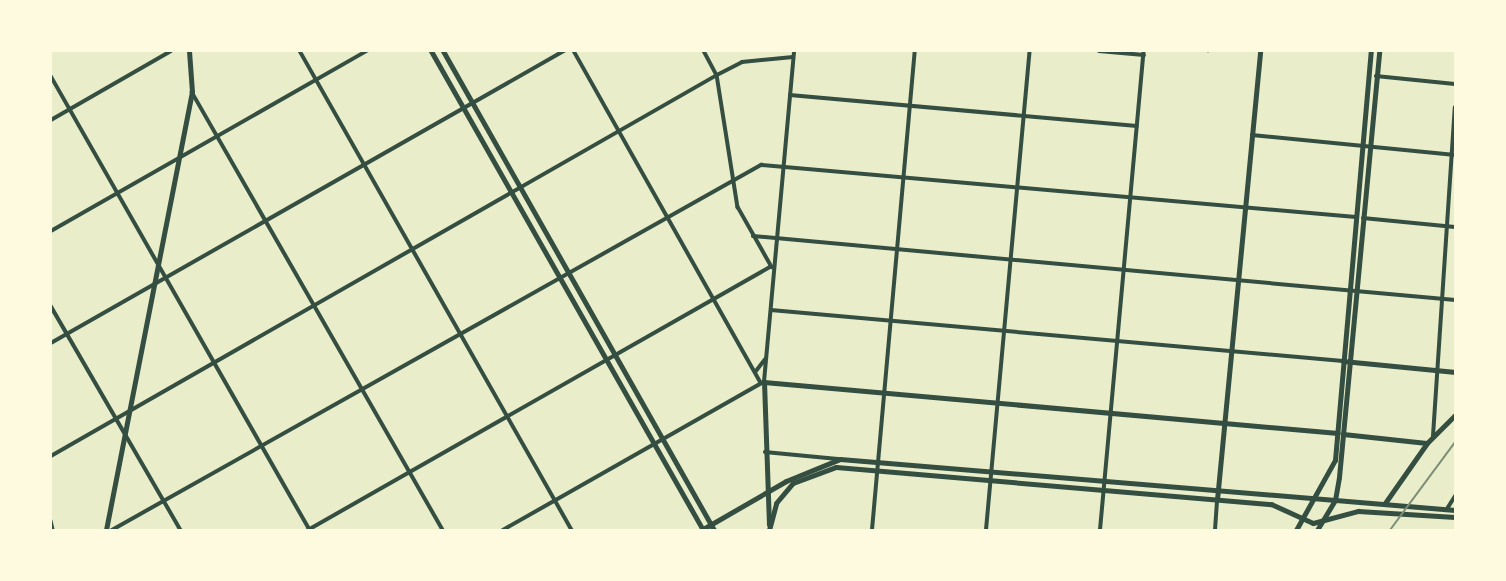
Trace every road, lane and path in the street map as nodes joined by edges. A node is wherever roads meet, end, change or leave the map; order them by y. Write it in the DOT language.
graph roads {
  1 [pos="171,51"];
  2 [pos="189,51"];
  3 [pos="300,51"];
  4 [pos="367,51"];
  5 [pos="431,51"];
  6 [pos="443,51"];
  7 [pos="564,51"];
  8 [pos="574,51"];
  9 [pos="704,51"];
  10 [pos="794,51"];
  11 [pos="915,51"];
  12 [pos="1030,51"];
  13 [pos="1099,51"];
  14 [pos="1260,51"];
  15 [pos="1371,51"];
  16 [pos="1379,51"];
  17 [pos="1144,53"];
  18 [pos="793,57"];
  19 [pos="717,75"];
  20 [pos="51,76"];
  21 [pos="1376,76"];
  22 [pos="316,80"];
  23 [pos="1455,83"];
  24 [pos="192,92"];
  25 [pos="790,95"];
  26 [pos="473,104"];
  27 [pos="910,106"];
  28 [pos="1455,108"];
  29 [pos="70,109"];
  30 [pos="464,109"];
  31 [pos="1024,115"];
  32 [pos="51,120"];
  33 [pos="1137,126"];
  34 [pos="620,131"];
  35 [pos="218,135"];
  36 [pos="1252,135"];
  37 [pos="1366,146"];
  38 [pos="1453,155"];
  39 [pos="178,158"];
  40 [pos="364,164"];
  41 [pos="784,166"];
  42 [pos="732,177"];
  43 [pos="903,177"];
  44 [pos="1017,186"];
  45 [pos="520,187"];
  46 [pos="119,191"];
  47 [pos="511,192"];
  48 [pos="1131,197"];
  49 [pos="1245,208"];
  50 [pos="669,214"];
  51 [pos="1359,218"];
  52 [pos="265,222"];
  53 [pos="1444,226"];
  54 [pos="1455,227"];
  55 [pos="51,230"];
  56 [pos="754,236"];
  57 [pos="777,237"];
  58 [pos="412,248"];
  59 [pos="897,248"];
  60 [pos="1011,259"];
  61 [pos="158,260"];
  62 [pos="772,267"];
  63 [pos="1124,269"];
  64 [pos="569,271"];
  65 [pos="167,277"];
  66 [pos="559,277"];
  67 [pos="1238,280"];
  68 [pos="152,286"];
  69 [pos="1352,290"];
  70 [pos="717,299"];
  71 [pos="1440,299"];
  72 [pos="1455,300"];
  73 [pos="313,303"];
  74 [pos="51,306"];
  75 [pos="771,310"];
  76 [pos="891,320"];
  77 [pos="1004,330"];
  78 [pos="66,334"];
  79 [pos="459,334"];
  80 [pos="1118,340"];
  81 [pos="51,343"];
  82 [pos="1232,350"];
  83 [pos="615,355"];
  84 [pos="768,357"];
  85 [pos="606,359"];
  86 [pos="214,361"];
  87 [pos="1346,361"];
  88 [pos="1434,370"];
  89 [pos="756,371"];
  90 [pos="1455,372"];
  91 [pos="763,383"];
  92 [pos="361,390"];
  93 [pos="883,392"];
  94 [pos="998,403"];
  95 [pos="129,408"];
  96 [pos="1111,413"];
  97 [pos="1455,415"];
  98 [pos="508,417"];
  99 [pos="112,418"];
  100 [pos="1225,423"];
  101 [pos="1340,433"];
  102 [pos="1433,436"];
  103 [pos="123,438"];
  104 [pos="664,440"];
  105 [pos="1427,443"];
  106 [pos="655,445"];
  107 [pos="261,446"];
  108 [pos="765,452"];
  109 [pos="51,456"];
  110 [pos="840,459"];
  111 [pos="877,466"];
  112 [pos="409,473"];
  113 [pos="991,476"];
  114 [pos="1104,487"];
  115 [pos="766,492"];
  116 [pos="1316,495"];
  117 [pos="1455,496"];
  118 [pos="1218,497"];
  119 [pos="1335,500"];
  120 [pos="555,501"];
  121 [pos="164,502"];
  122 [pos="1385,503"];
  123 [pos="1447,509"];
  124 [pos="1455,510"];
  125 [pos="1445,516"];
  126 [pos="1300,517"];
  127 [pos="1455,517"];
  128 [pos="51,521"];
  129 [pos="1321,523"];
  130 [pos="713,527"];
  131 [pos="769,528"];
  132 [pos="53,530"];
  133 [pos="106,530"];
  134 [pos="112,530"];
  135 [pos="181,530"];
  136 [pos="309,530"];
  137 [pos="443,530"];
  138 [pos="503,530"];
  139 [pos="572,530"];
  140 [pos="702,530"];
  141 [pos="872,530"];
  142 [pos="986,530"];
  143 [pos="1100,530"];
  144 [pos="1215,530"];
  145 [pos="1296,530"];
  146 [pos="1317,530"];
  1 -- 29 [label="street"];
  2 -- 24 [label="street"];
  3 -- 22 [label="street"];
  4 -- 22 [label="street"];
  5 -- 30 [label="main road"];
  6 -- 26 [label="main road"];
  7 -- 26 [label="street"];
  8 -- 34 [label="street"];
  9 -- 19 [label="street"];
  10 -- 18 [label="street"];
  11 -- 27 [label="street"];
  12 -- 31 [label="street"];
  13 -- 17 [label="street"];
  14 -- 36 [label="street"];
  15 -- 37 [label="main road"];
  16 -- 21 [label="main road"];
  17 -- 33 [label="street"];
  18 -- 19 [label="street"];
  18 -- 25 [label="street"];
  19 -- 34 [label="street"];
  19 -- 42 [label="street"];
  20 -- 29 [label="street"];
  21 -- 23 [label="street"];
  21 -- 37 [label="main road"];
  22 -- 35 [label="street"];
  22 -- 40 [label="street"];
  24 -- 35 [label="street"];
  24 -- 39 [label="street"];
  25 -- 27 [label="street"];
  25 -- 41 [label="street"];
  26 -- 30 [label="street"];
  26 -- 45 [label="main road"];
  27 -- 31 [label="street"];
  27 -- 43 [label="street"];
  28 -- 38 [label="street"];
  29 -- 32 [label="street"];
  29 -- 46 [label="street"];
  30 -- 40 [label="street"];
  30 -- 47 [label="main road"];
  31 -- 33 [label="street"];
  31 -- 44 [label="street"];
  33 -- 48 [label="street"];
  34 -- 45 [label="street"];
  34 -- 50 [label="street"];
  35 -- 39 [label="street"];
  35 -- 52 [label="street"];
  36 -- 37 [label="street"];
  36 -- 49 [label="street"];
  37 -- 38 [label="street"];
  37 -- 51 [label="main road"];
  38 -- 53 [label="street"];
  39 -- 46 [label="street"];
  39 -- 61 [label="street"];
  40 -- 52 [label="street"];
  40 -- 58 [label="street"];
  41 -- 42 [label="street"];
  41 -- 43 [label="street"];
  41 -- 57 [label="street"];
  42 -- 50 [label="street"];
  42 -- 56 [label="street"];
  43 -- 44 [label="street"];
  43 -- 59 [label="street"];
  44 -- 48 [label="street"];
  44 -- 60 [label="street"];
  45 -- 47 [label="street"];
  45 -- 64 [label="main road"];
  46 -- 55 [label="street"];
  46 -- 61 [label="street"];
  47 -- 58 [label="street"];
  47 -- 66 [label="main road"];
  48 -- 49 [label="street"];
  48 -- 63 [label="street"];
  49 -- 51 [label="street"];
  49 -- 67 [label="street"];
  50 -- 64 [label="street"];
  50 -- 70 [label="street"];
  51 -- 53 [label="street"];
  51 -- 69 [label="main road"];
  52 -- 65 [label="street"];
  52 -- 73 [label="street"];
  53 -- 54 [label="street"];
  53 -- 71 [label="street"];
  56 -- 57 [label="street"];
  56 -- 62 [label="street"];
  57 -- 59 [label="street"];
  57 -- 62 [label="street"];
  58 -- 73 [label="street"];
  58 -- 79 [label="street"];
  59 -- 60 [label="street"];
  59 -- 76 [label="street"];
  60 -- 63 [label="street"];
  60 -- 77 [label="street"];
  61 -- 65 [label="street"];
  61 -- 68 [label="street"];
  62 -- 70 [label="street"];
  62 -- 75 [label="street"];
  63 -- 67 [label="street"];
  63 -- 80 [label="street"];
  64 -- 66 [label="street"];
  64 -- 83 [label="main road"];
  65 -- 68 [label="street"];
  65 -- 86 [label="street"];
  66 -- 79 [label="street"];
  66 -- 85 [label="main road"];
  67 -- 69 [label="street"];
  67 -- 82 [label="street"];
  68 -- 78 [label="street"];
  68 -- 95 [label="street"];
  69 -- 71 [label="street"];
  69 -- 87 [label="main road"];
  70 -- 83 [label="street"];
  70 -- 89 [label="street"];
  71 -- 72 [label="street"];
  71 -- 88 [label="street"];
  73 -- 86 [label="street"];
  73 -- 92 [label="street"];
  74 -- 78 [label="street"];
  75 -- 76 [label="street"];
  75 -- 84 [label="street"];
  76 -- 77 [label="street"];
  76 -- 93 [label="street"];
  77 -- 80 [label="street"];
  77 -- 94 [label="street"];
  78 -- 81 [label="street"];
  78 -- 99 [label="street"];
  79 -- 92 [label="street"];
  79 -- 98 [label="street"];
  80 -- 82 [label="street"];
  80 -- 96 [label="street"];
  82 -- 87 [label="street"];
  82 -- 100 [label="street"];
  83 -- 85 [label="street"];
  83 -- 104 [label="main road"];
  84 -- 89 [label="street"];
  84 -- 91 [label="street"];
  85 -- 98 [label="street"];
  85 -- 106 [label="main road"];
  86 -- 95 [label="street"];
  86 -- 107 [label="street"];
  87 -- 88 [label="main road"];
  87 -- 101 [label="main road"];
  88 -- 90 [label="main road"];
  88 -- 102 [label="street"];
  89 -- 91 [label="street"];
  91 -- 93 [label="street"];
  91 -- 104 [label="street"];
  91 -- 108 [label="street"];
  92 -- 107 [label="street"];
  92 -- 112 [label="street"];
  93 -- 94 [label="street"];
  93 -- 111 [label="street"];
  94 -- 96 [label="street"];
  94 -- 113 [label="street"];
  95 -- 99 [label="street"];
  95 -- 103 [label="street"];
  96 -- 100 [label="street"];
  96 -- 114 [label="street"];
  97 -- 102 [label="main road"];
  98 -- 112 [label="street"];
  98 -- 120 [label="street"];
  99 -- 103 [label="street"];
  99 -- 109 [label="street"];
  100 -- 101 [label="street"];
  100 -- 118 [label="street"];
  101 -- 105 [label="main road"];
  101 -- 116 [label="main road"];
  101 -- 119 [label="main road"];
  102 -- 105 [label="main road"];
  103 -- 121 [label="street"];
  103 -- 133 [label="street"];
  104 -- 106 [label="street"];
  104 -- 130 [label="main road"];
  105 -- 122 [label="main road"];
  106 -- 120 [label="street"];
  106 -- 140 [label="main road"];
  107 -- 121 [label="street"];
  107 -- 136 [label="street"];
  108 -- 110 [label="street"];
  108 -- 115 [label="street"];
  110 -- 111 [label="main road"];
  110 -- 115 [label="main road"];
  111 -- 113 [label="main road"];
  111 -- 131 [label="main road"];
  111 -- 141 [label="street"];
  112 -- 136 [label="street"];
  112 -- 137 [label="street"];
  113 -- 114 [label="main road"];
  113 -- 142 [label="street"];
  114 -- 118 [label="main road"];
  114 -- 143 [label="street"];
  115 -- 130 [label="main road"];
  115 -- 131 [label="street"];
  116 -- 118 [label="main road"];
  116 -- 119 [label="main road"];
  116 -- 126 [label="main road"];
  117 -- 123 [label="street"];
  118 -- 126 [label="main road"];
  118 -- 144 [label="street"];
  119 -- 122 [label="main road"];
  119 -- 129 [label="main road"];
  120 -- 138 [label="street"];
  120 -- 139 [label="street"];
  121 -- 134 [label="street"];
  121 -- 135 [label="street"];
  122 -- 123 [label="main road"];
  123 -- 124 [label="main road"];
  123 -- 125 [label="street"];
  125 -- 127 [label="main road"];
  125 -- 129 [label="main road"];
  126 -- 129 [label="main road"];
  126 -- 145 [label="main road"];
  128 -- 132 [label="street"];
  129 -- 146 [label="main road"];
  130 -- 140 [label="main road"];
}
